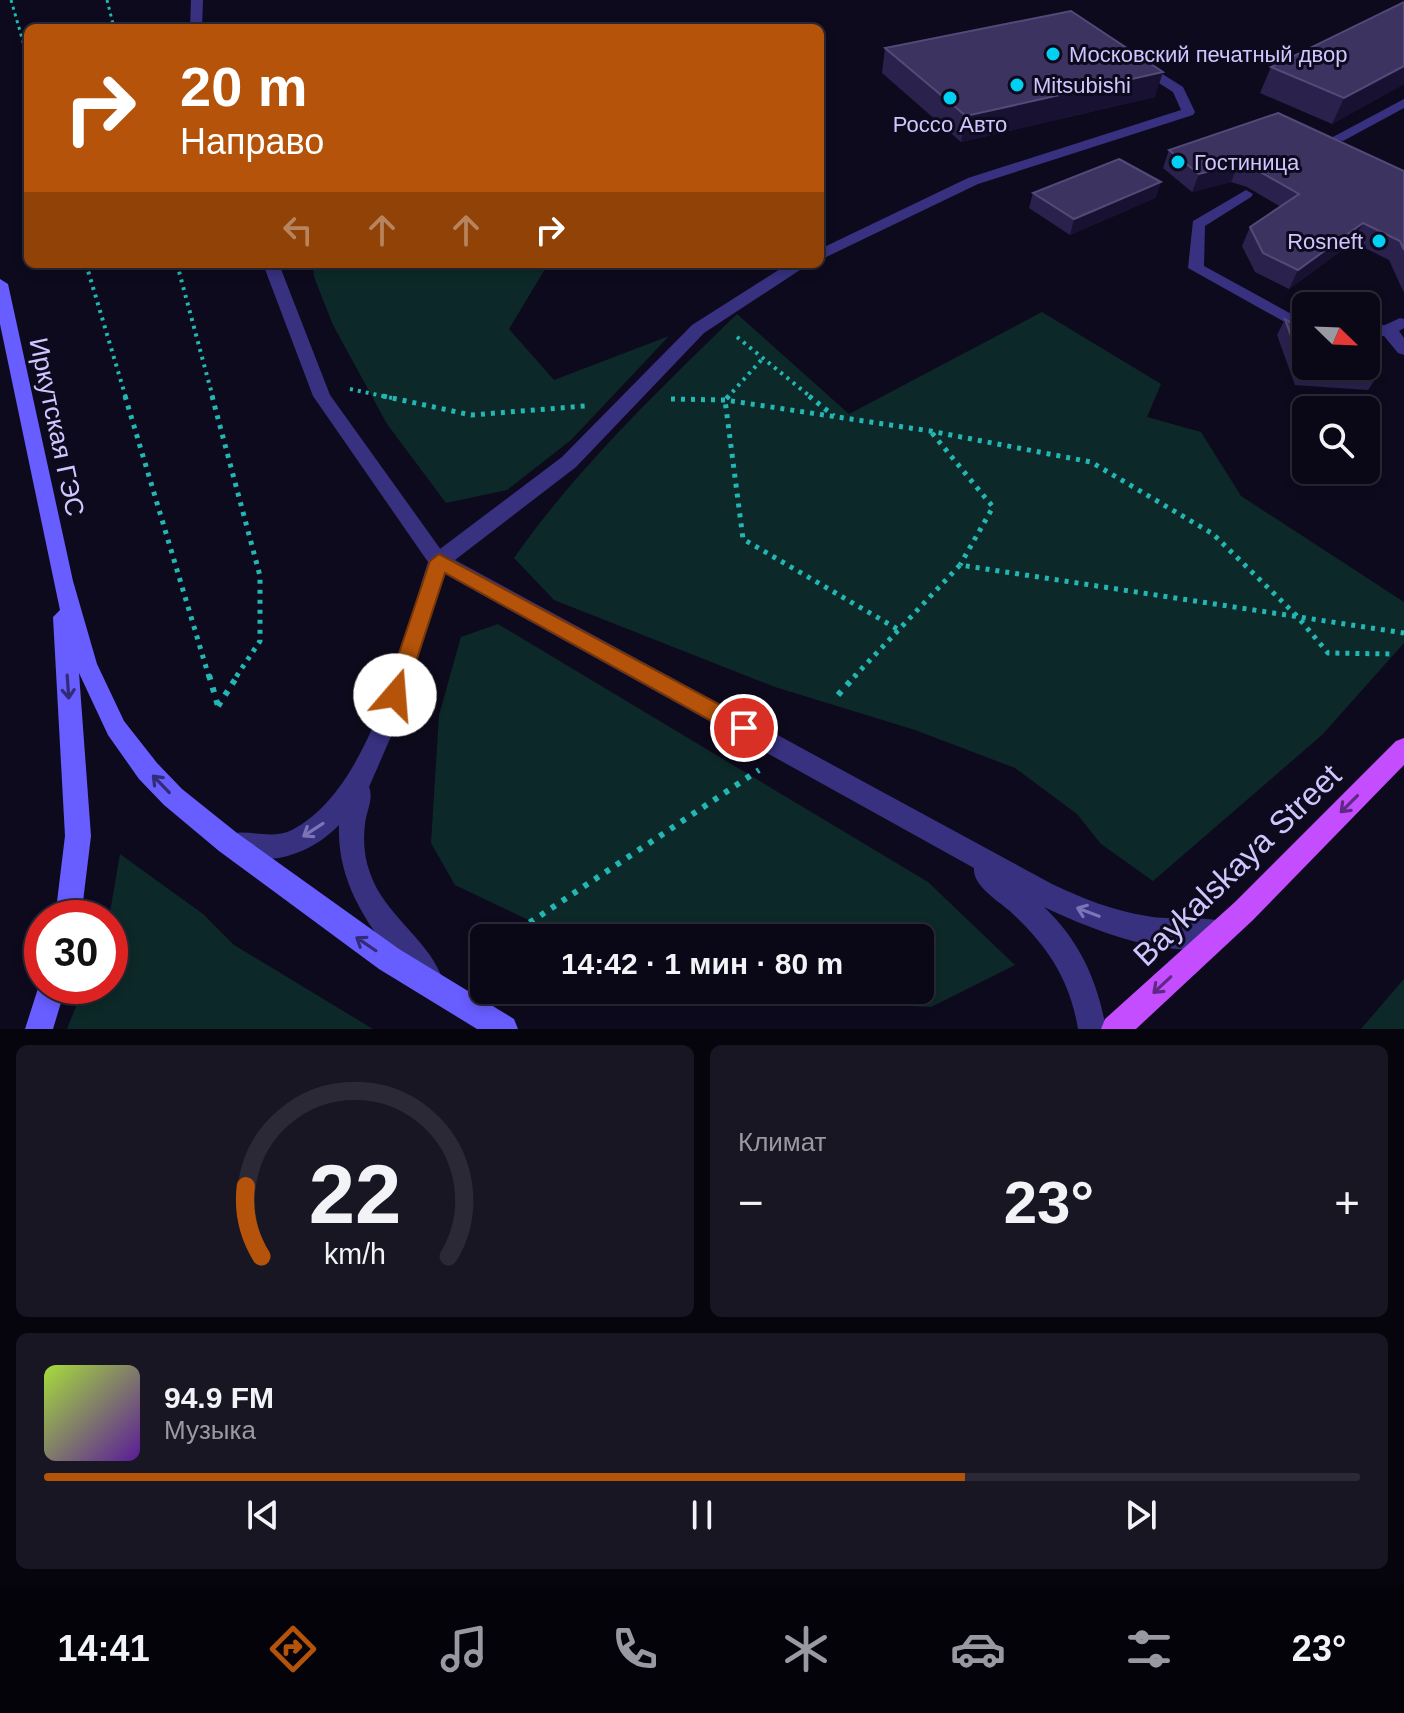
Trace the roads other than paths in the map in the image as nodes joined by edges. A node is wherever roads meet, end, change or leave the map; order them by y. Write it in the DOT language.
graph roads {
  1 [pos="197,0"];
  2 [pos="196,24"];
  3 [pos="1125,55"];
  4 [pos="1404,103"];
  5 [pos="1338,138"];
  6 [pos="1246,194"];
  7 [pos="824,253"];
  8 [pos="273,268"];
  9 [pos="793,268"];
  10 [pos="0,284"];
  11 [pos="1292,321"];
  12 [pos="1380,329"];
  13 [pos="1404,349"];
  14 [pos="439,561"];
  15 [pos="62,581"];
  16 [pos="1404,749"];
  17 [pos="365,774"];
  18 [pos="947,838"];
  19 [pos="228,842"];
  20 [pos="70,900"];
  21 [pos="1218,933"];
  22 [pos="442,992"];
  23 [pos="47,1004"];
  24 [pos="39,1029"];
  25 [pos="504,1029"];
  26 [pos="1092,1029"];
  27 [pos="1115,1029"];
  1 -- 2 [label="street"];
  3 -- 7 [label="street"];
  4 -- 5 [label="street"];
  6 -- 11 [label="street"];
  8 -- 14 [label="street"];
  9 -- 14 [label="street"];
  10 -- 15 [label="main road, Иркутская ГЭС"];
  12 -- 13 [label="street"];
  14 -- 17 [label="street"];
  14 -- 18 [label="street"];
  19 -- 15 [label="main road, one-way"];
  15 -- 20 [label="main road, one-way"];
  16 -- 21 [label="main road, Baykalskaya Street, one-way"];
  17 -- 19 [label="street, one-way"];
  17 -- 22 [label="street"];
  21 -- 18 [label="street, one-way"];
  18 -- 26 [label="street"];
  22 -- 19 [label="main road, one-way"];
  21 -- 27 [label="main road, Baykalskaya Street, one-way"];
  22 -- 25 [label="main road"];
  23 -- 24 [label="main road"];
}
